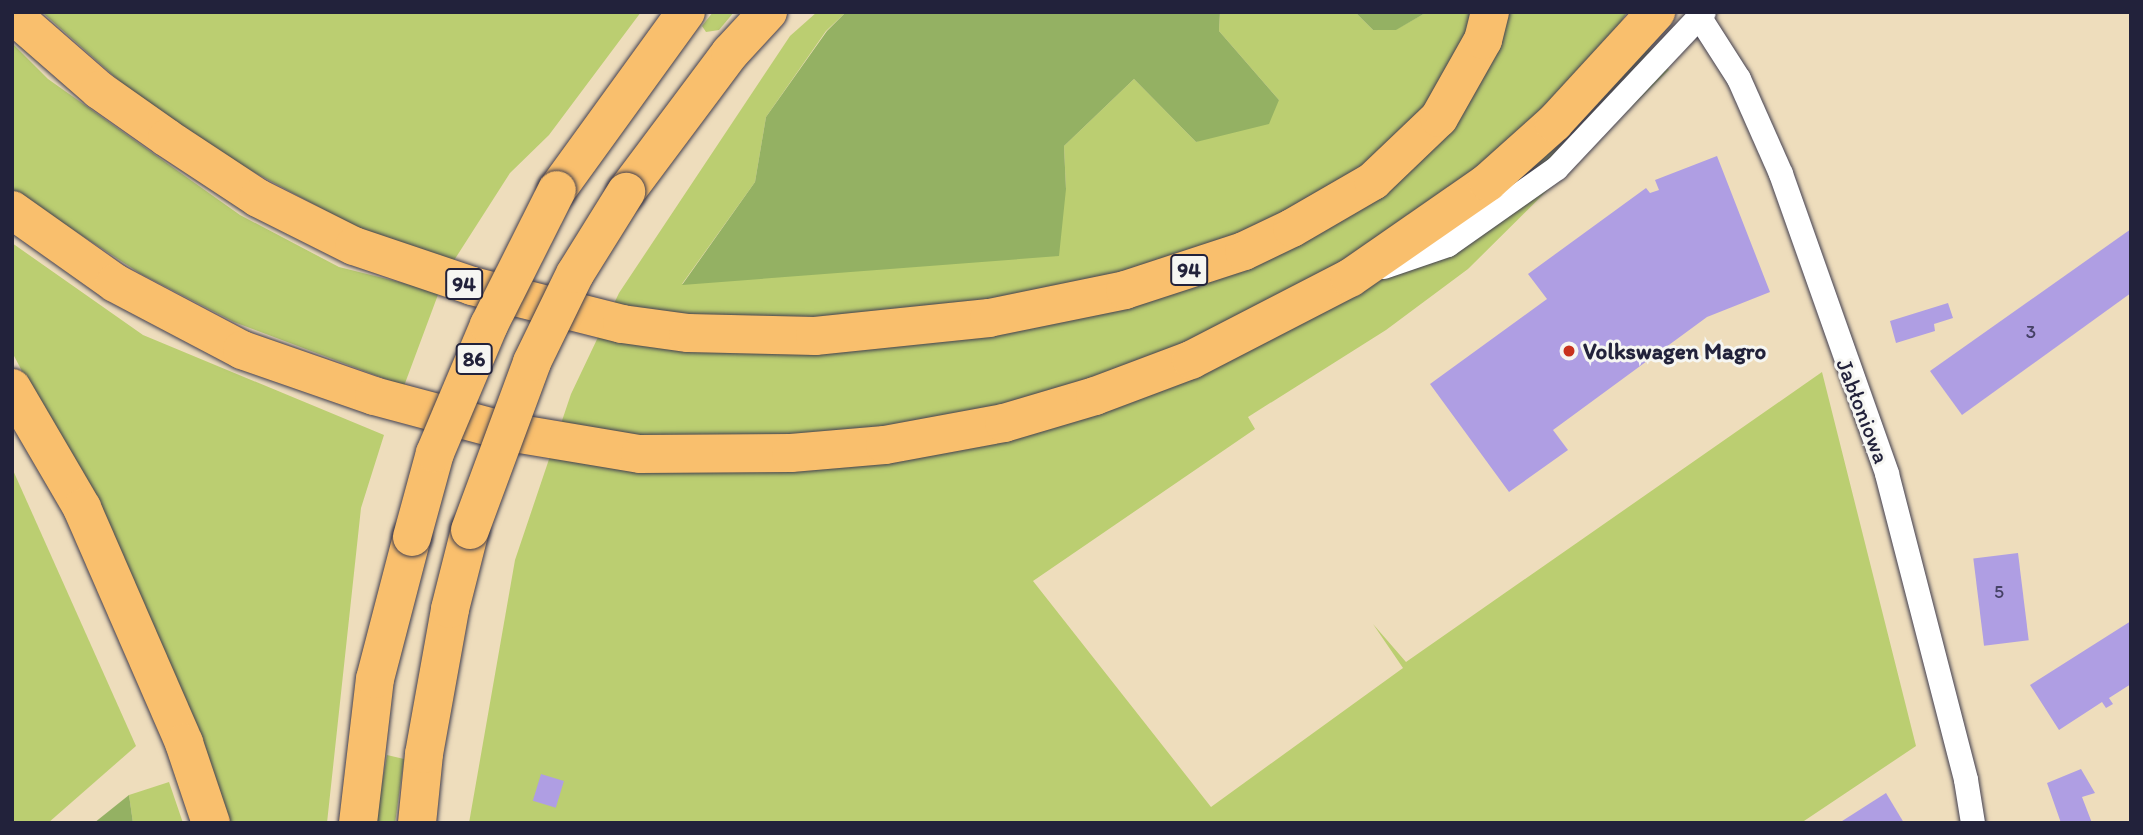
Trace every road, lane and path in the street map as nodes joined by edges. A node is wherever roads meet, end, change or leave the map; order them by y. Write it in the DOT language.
graph roads {
  1 [pos="686,12"];
  2 [pos="768,12"];
  3 [pos="1490,12"];
  4 [pos="1656,12"];
  5 [pos="12,14"];
  6 [pos="1702,15"];
  7 [pos="12,210"];
  8 [pos="1350,278"];
  9 [pos="12,388"];
  10 [pos="211,823"];
  11 [pos="358,823"];
  12 [pos="417,823"];
  13 [pos="1973,823"];
  1 -- 11 [label="main road, 86, bridge"];
  2 -- 12 [label="main road, 86, bridge"];
  3 -- 5 [label="main road, 94"];
  4 -- 8 [label="main road"];
  6 -- 8 [label="street"];
  6 -- 13 [label="street, Jabłoniowa"];
  7 -- 8 [label="main road"];
  9 -- 10 [label="main road"];
}
